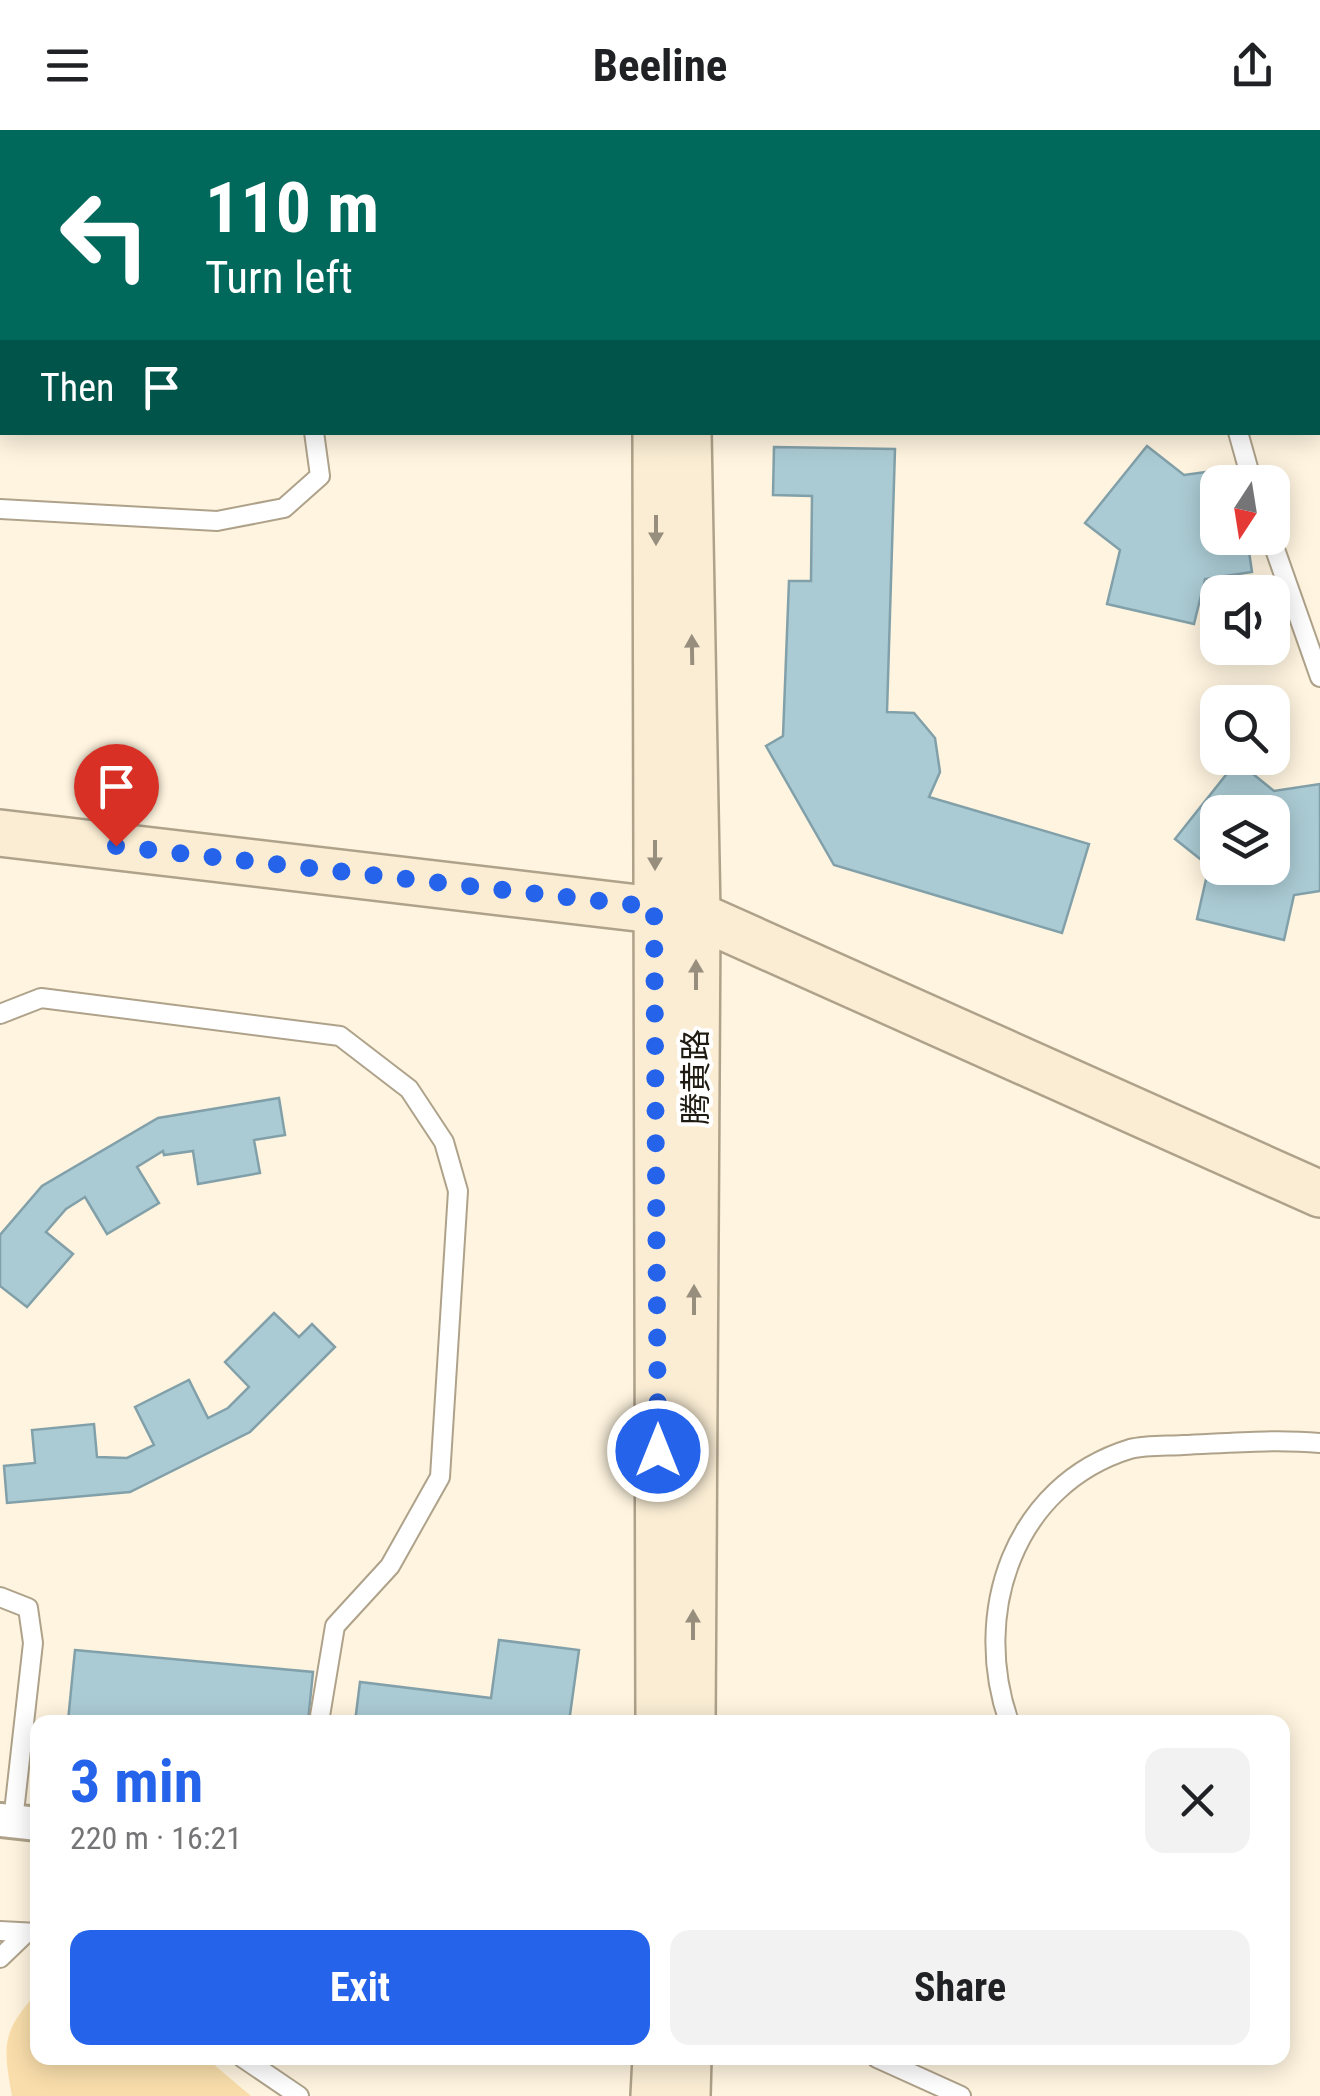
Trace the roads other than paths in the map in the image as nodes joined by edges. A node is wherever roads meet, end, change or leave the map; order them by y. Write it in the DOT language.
graph roads {
  1 [pos="314,435"];
  2 [pos="656,435"];
  3 [pos="688,435"];
  4 [pos="1239,435"];
  5 [pos="1247,465"];
  6 [pos="0,509"];
  7 [pos="1278,555"];
  8 [pos="1320,676"];
  9 [pos="0,833"];
  10 [pos="676,911"];
  11 [pos="0,1014"];
  12 [pos="1320,1194"];
  13 [pos="1320,1443"];
  14 [pos="0,1597"];
  15 [pos="320,1715"];
  16 [pos="659,1715"];
  17 [pos="692,1715"];
  18 [pos="1007,1715"];
  19 [pos="17,1821"];
  20 [pos="0,1931"];
  21 [pos="30,1933"];
  22 [pos="30,1935"];
  23 [pos="0,1958"];
  24 [pos="254,2065"];
  25 [pos="656,2065"];
  26 [pos="688,2065"];
  27 [pos="916,2066"];
  28 [pos="298,2096"];
  29 [pos="654,2096"];
  30 [pos="686,2096"];
  31 [pos="961,2096"];
  1 -- 6 [label="lane"];
  2 -- 10 [label="main road, 腾黄路, one-way"];
  10 -- 3 [label="main road, 腾黄路, one-way"];
  4 -- 5 [label="lane"];
  7 -- 8 [label="lane"];
  9 -- 10 [label="main road"];
  10 -- 12 [label="main road"];
  10 -- 16 [label="main road, 腾黄路"];
  17 -- 10 [label="main road, 腾黄路, one-way"];
  11 -- 15 [label="lane"];
  13 -- 18 [label="lane"];
  14 -- 19 [label="lane"];
  20 -- 21 [label="lane"];
  22 -- 23 [label="lane"];
  24 -- 28 [label="lane"];
  25 -- 29 [label="main road"];
  26 -- 30 [label="main road"];
  27 -- 31 [label="lane"];
}
